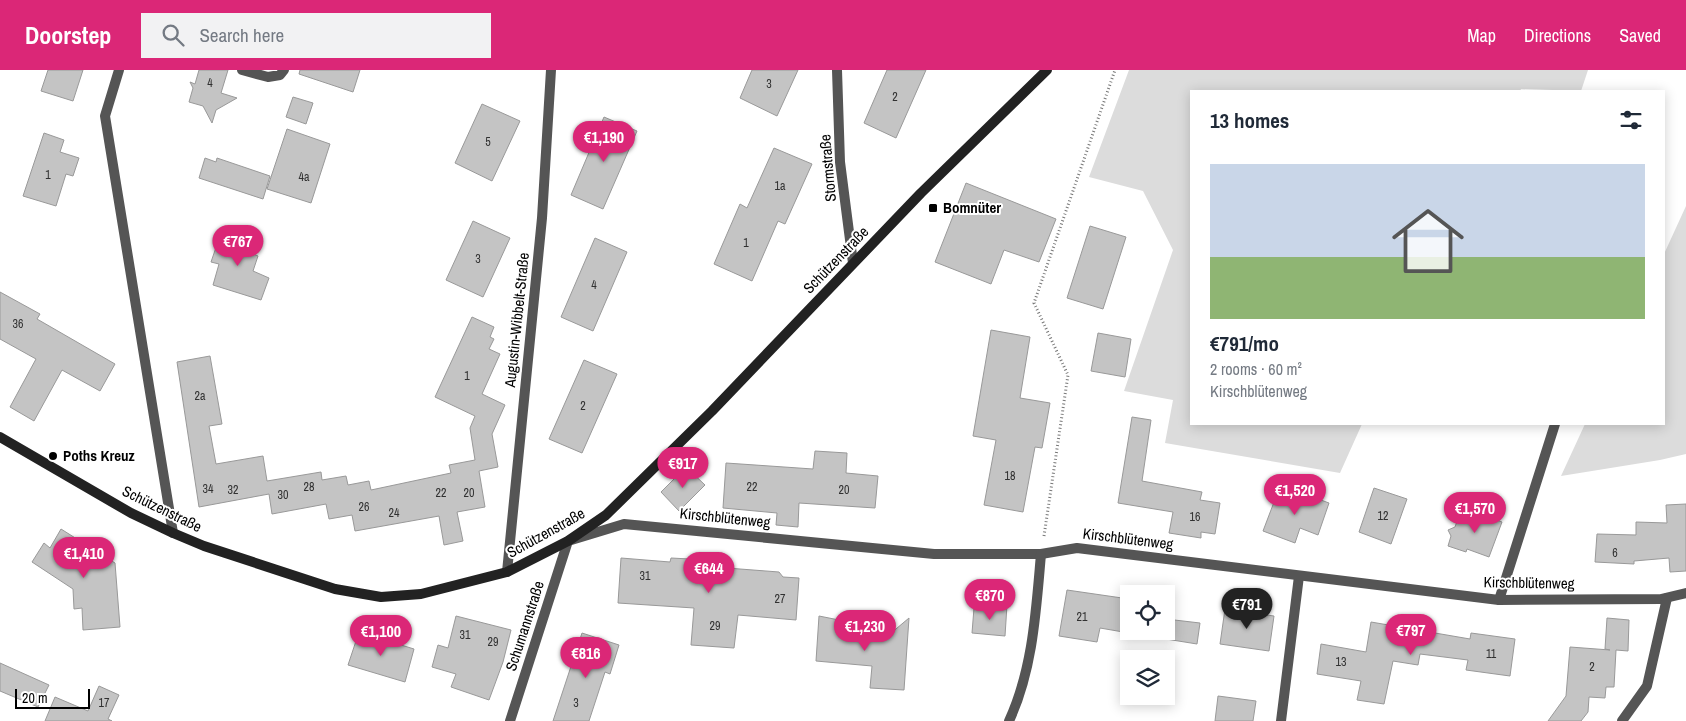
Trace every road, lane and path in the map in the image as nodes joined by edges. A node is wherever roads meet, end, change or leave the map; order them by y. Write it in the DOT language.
graph roads {
  1 [pos="119,70"];
  2 [pos="242,70"];
  3 [pos="284,70"];
  4 [pos="552,70"];
  5 [pos="837,70"];
  6 [pos="1047,70"];
  7 [pos="1115,70"];
  8 [pos="853,264"];
  9 [pos="1555,425"];
  10 [pos="0,437"];
  11 [pos="173,533"];
  12 [pos="568,541"];
  13 [pos="1041,554"];
  14 [pos="507,572"];
  15 [pos="1299,576"];
  16 [pos="1686,593"];
  17 [pos="1668,598"];
  18 [pos="1499,600"];
  19 [pos="510,721"];
  20 [pos="1009,721"];
  21 [pos="1281,721"];
  22 [pos="1622,721"];
  1 -- 11 [label="street"];
  2 -- 3 [label="street"];
  4 -- 14 [label="street, Augustin-Wibbelt-Straße"];
  5 -- 8 [label="street, Stormstraße"];
  6 -- 8 [label="street, Schützenstraße"];
  7 -- 13 [label="path"];
  8 -- 12 [label="street, Schützenstraße"];
  9 -- 18 [label="street"];
  10 -- 11 [label="street, Schützenstraße"];
  11 -- 14 [label="street, Schützenstraße"];
  12 -- 13 [label="street, Kirschblütenweg"];
  12 -- 14 [label="street, Schützenstraße"];
  12 -- 19 [label="street, Schumannstraße"];
  13 -- 15 [label="street, Kirschblütenweg"];
  13 -- 20 [label="street"];
  15 -- 18 [label="street, Kirschblütenweg"];
  15 -- 21 [label="street"];
  16 -- 17 [label="street, Kirschblütenweg"];
  17 -- 18 [label="street, Kirschblütenweg"];
  17 -- 22 [label="street"];
}
